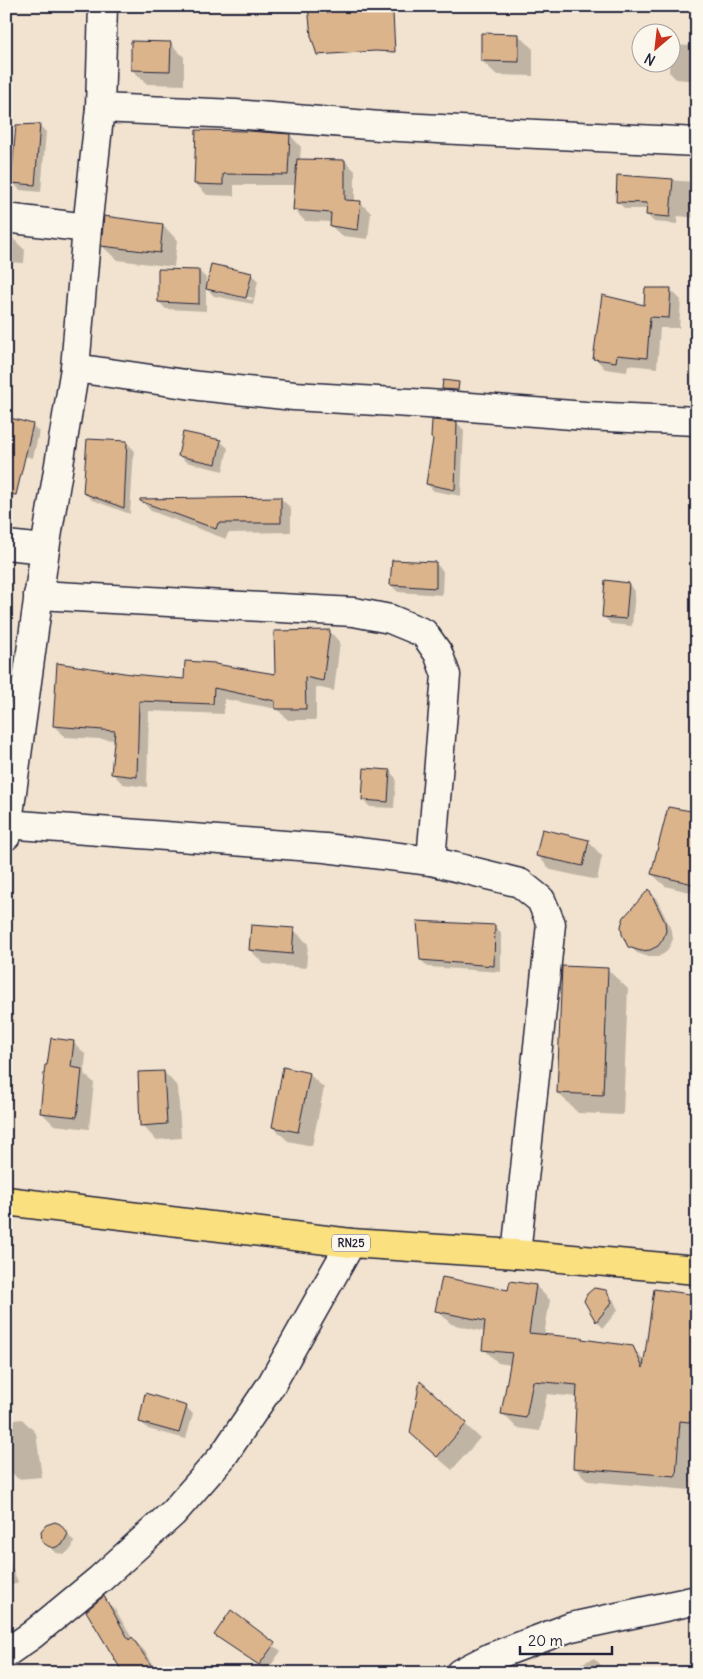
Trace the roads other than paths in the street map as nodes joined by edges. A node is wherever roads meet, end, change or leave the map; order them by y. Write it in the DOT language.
graph roads {
  1 [pos="103,6"];
  2 [pos="100,108"];
  3 [pos="697,142"];
  4 [pos="6,218"];
  5 [pos="87,228"];
  6 [pos="75,368"];
  7 [pos="697,421"];
  8 [pos="6,545"];
  9 [pos="45,549"];
  10 [pos="38,595"];
  11 [pos="7,828"];
  12 [pos="432,861"];
  13 [pos="6,1201"];
  14 [pos="352,1243"];
  15 [pos="516,1254"];
  16 [pos="697,1270"];
  17 [pos="697,1600"];
  18 [pos="6,1652"];
  19 [pos="460,1673"];
  1 -- 2 [label="street"];
  2 -- 3 [label="street"];
  2 -- 5 [label="street"];
  4 -- 5 [label="street"];
  5 -- 6 [label="street"];
  6 -- 7 [label="street"];
  6 -- 9 [label="street"];
  8 -- 9 [label="street"];
  9 -- 10 [label="street"];
  10 -- 11 [label="street"];
  10 -- 12 [label="street"];
  11 -- 12 [label="street"];
  12 -- 15 [label="street"];
  13 -- 14 [label="main road, RN25"];
  14 -- 15 [label="main road, RN25"];
  14 -- 18 [label="street"];
  15 -- 16 [label="main road, RN25"];
  17 -- 19 [label="street"];
}
